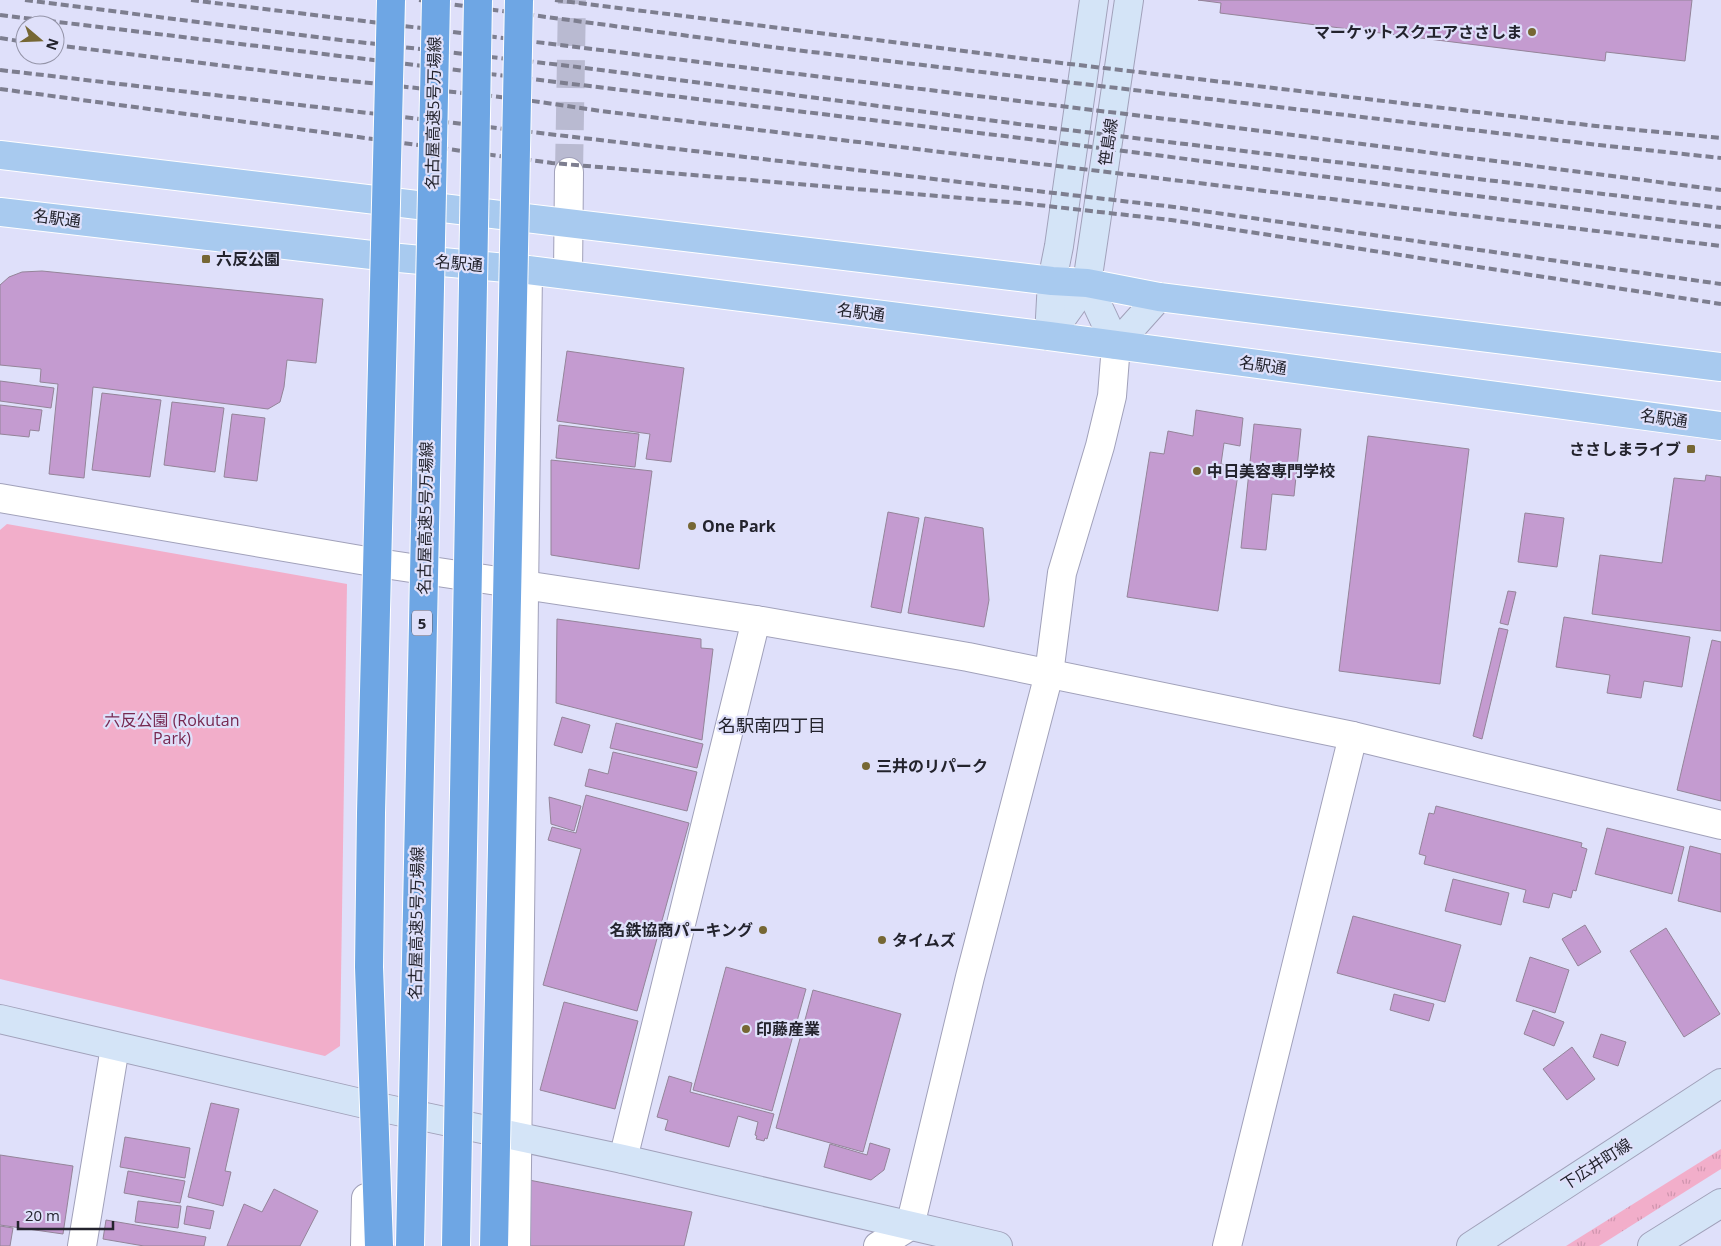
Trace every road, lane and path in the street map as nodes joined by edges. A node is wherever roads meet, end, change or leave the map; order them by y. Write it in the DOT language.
graph roads {
  1 [pos="391,0"];
  2 [pos="436,0"];
  3 [pos="478,0"];
  4 [pos="519,0"];
  5 [pos="1094,0"];
  6 [pos="1129,0"];
  7 [pos="0,155"];
  8 [pos="569,172"];
  9 [pos="0,212"];
  10 [pos="568,223"];
  11 [pos="389,257"];
  12 [pos="528,270"];
  13 [pos="568,275"];
  14 [pos="1052,281"];
  15 [pos="1087,283"];
  16 [pos="1159,297"];
  17 [pos="1049,336"];
  18 [pos="1116,345"];
  19 [pos="1721,366"];
  20 [pos="1721,426"];
  21 [pos="0,498"];
  22 [pos="378,563"];
  23 [pos="524,586"];
  24 [pos="756,620"];
  25 [pos="1049,674"];
  26 [pos="1352,736"];
  27 [pos="1721,825"];
  28 [pos="0,1019"];
  29 [pos="115,1047"];
  30 [pos="1721,1083"];
  31 [pos="369,1105"];
  32 [pos="518,1136"];
  33 [pos="623,1159"];
  34 [pos="1721,1203"];
  35 [pos="910,1226"];
  36 [pos="82,1246"];
  37 [pos="364,1246"];
  38 [pos="379,1246"];
  39 [pos="410,1246"];
  40 [pos="456,1246"];
  41 [pos="494,1246"];
  42 [pos="516,1246"];
  43 [pos="878,1246"];
  44 [pos="998,1246"];
  45 [pos="1227,1246"];
  46 [pos="1471,1246"];
  47 [pos="1652,1246"];
  1 -- 38 [label="highway, bridge"];
  2 -- 39 [label="highway, 名古屋高速5号万場線 / 5, bridge"];
  3 -- 40 [label="highway, bridge"];
  4 -- 41 [label="highway, bridge"];
  5 -- 14 [label="street, 笹島線"];
  6 -- 15 [label="street, 笹島線"];
  7 -- 10 [label="main road"];
  8 -- 10 [label="street"];
  9 -- 11 [label="main road, 名駅通"];
  10 -- 13 [label="street"];
  10 -- 14 [label="main road"];
  11 -- 12 [label="main road, 名駅通"];
  11 -- 22 [label="street"];
  12 -- 13 [label="main road, 名駅通"];
  12 -- 23 [label="street"];
  13 -- 17 [label="main road, 名駅通"];
  14 -- 15 [label="main road"];
  14 -- 17 [label="street, 笹島線"];
  15 -- 16 [label="main road"];
  15 -- 17 [label="street"];
  15 -- 18 [label="street"];
  16 -- 18 [label="street"];
  16 -- 19 [label="main road"];
  17 -- 18 [label="main road, 名駅通"];
  18 -- 20 [label="main road, 名駅通"];
  18 -- 25 [label="street"];
  21 -- 22 [label="street"];
  22 -- 23 [label="street"];
  22 -- 31 [label="street"];
  23 -- 24 [label="street"];
  23 -- 32 [label="street"];
  24 -- 25 [label="street"];
  24 -- 33 [label="street"];
  25 -- 26 [label="street"];
  25 -- 35 [label="street"];
  26 -- 27 [label="street"];
  26 -- 45 [label="street"];
  28 -- 29 [label="street"];
  29 -- 31 [label="street"];
  29 -- 36 [label="street"];
  30 -- 46 [label="street, 下広井町線"];
  31 -- 32 [label="street"];
  31 -- 37 [label="street"];
  32 -- 33 [label="street"];
  32 -- 42 [label="street"];
  33 -- 35 [label="street"];
  34 -- 47 [label="street"];
  35 -- 43 [label="street"];
  35 -- 44 [label="street"];
}
